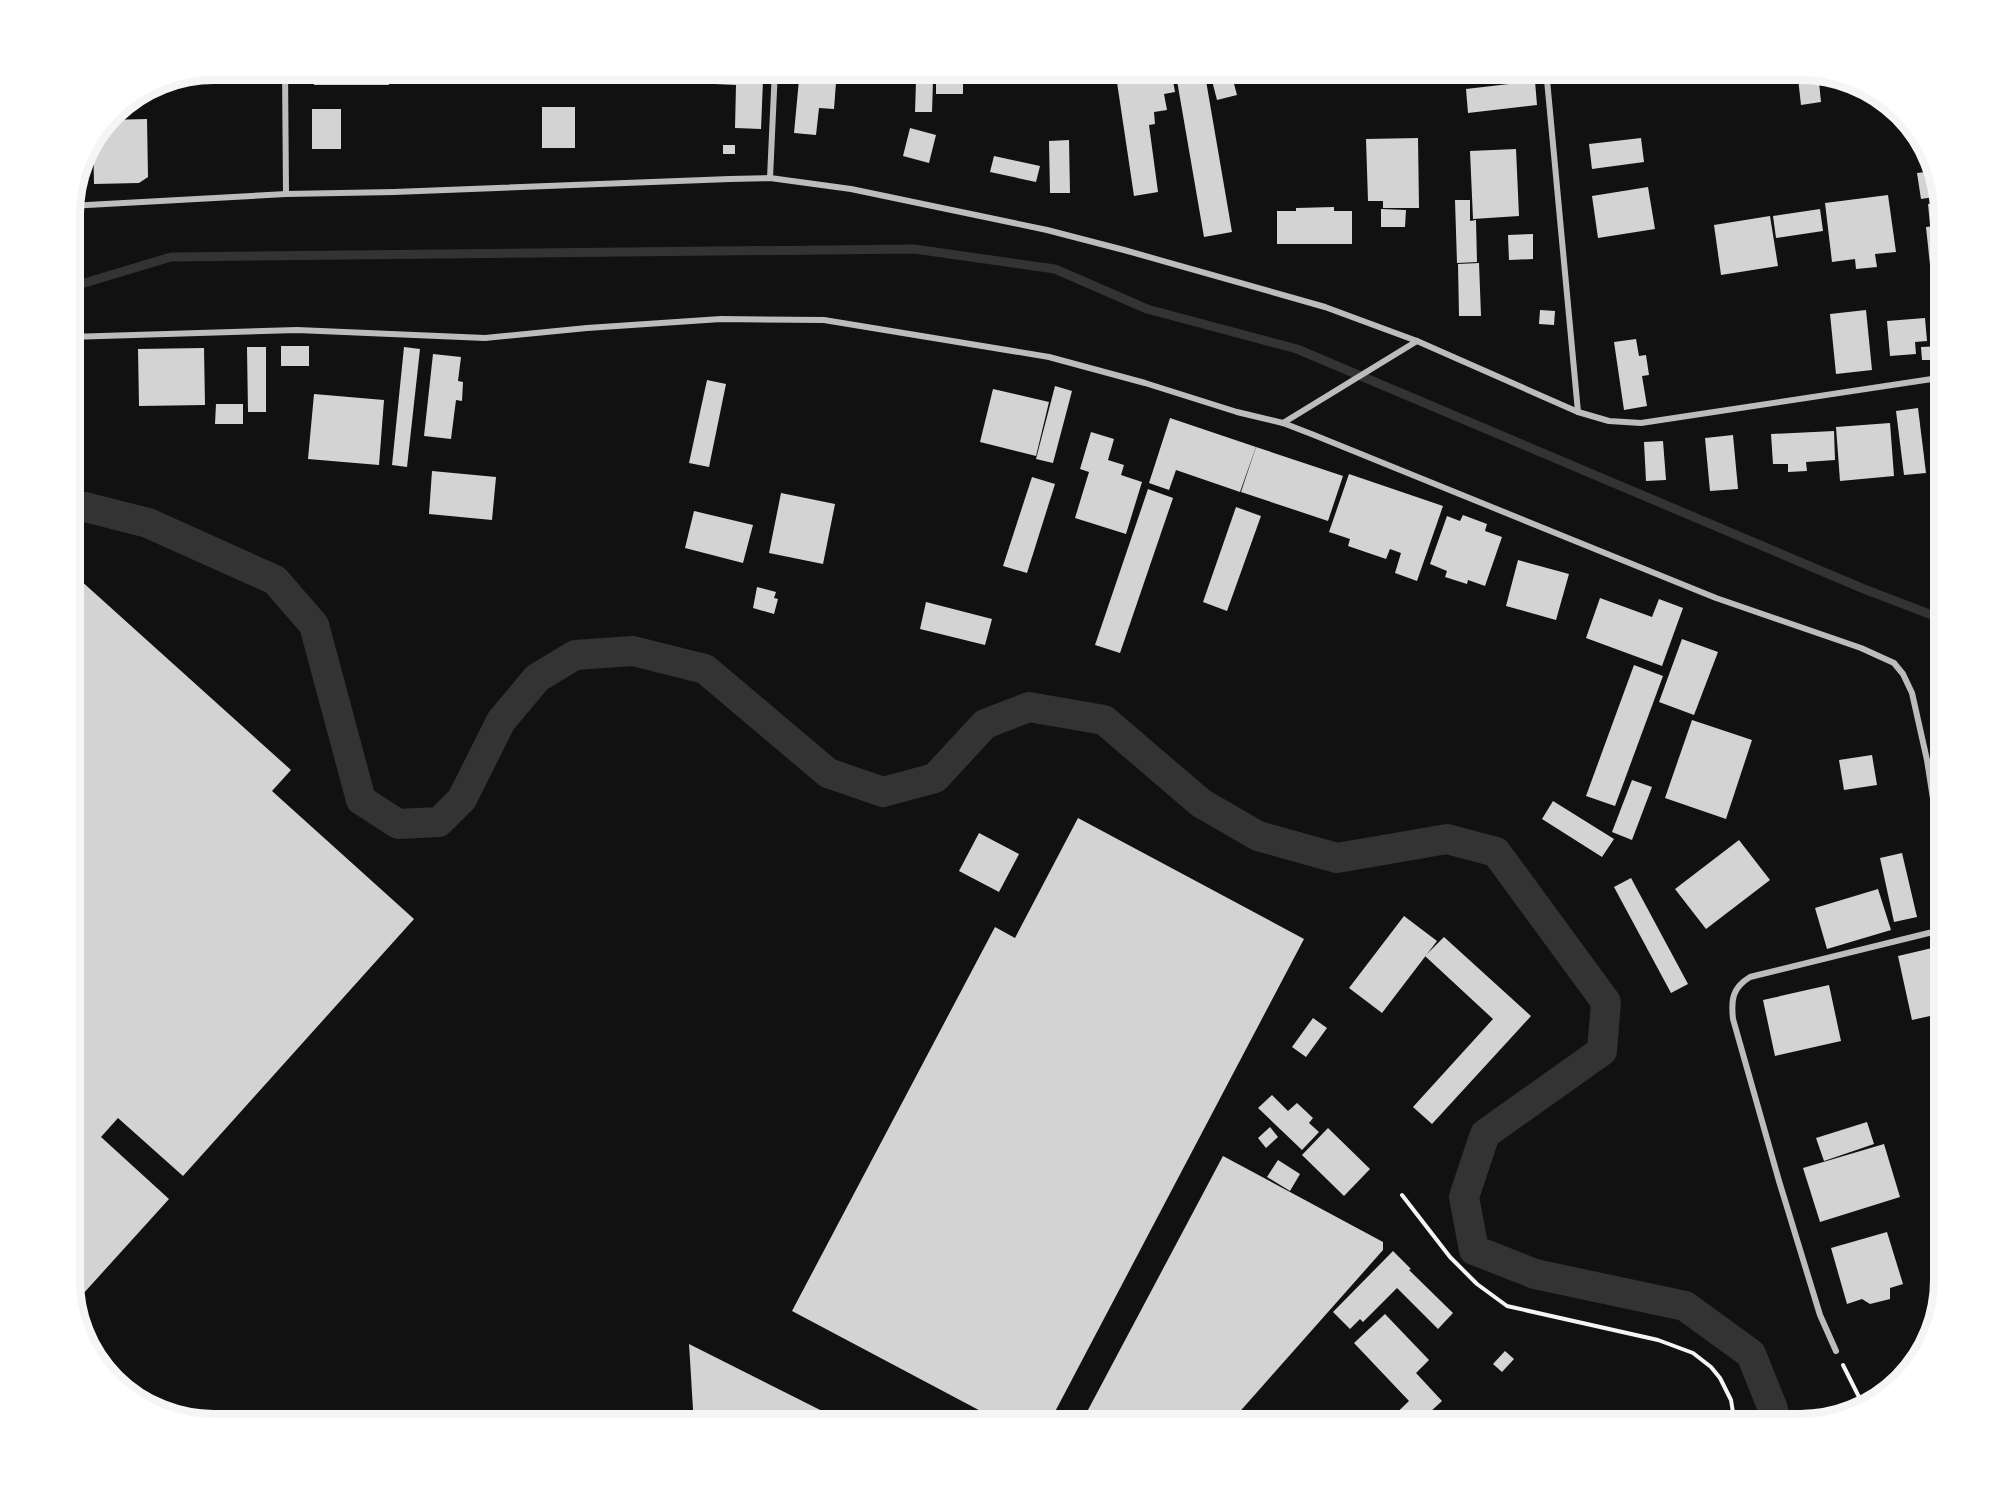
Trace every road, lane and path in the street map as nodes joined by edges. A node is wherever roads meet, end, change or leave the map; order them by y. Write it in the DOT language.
graph roads {
  1 [pos="285,80"];
  2 [pos="774,80"];
  3 [pos="1547,80"];
  4 [pos="770,178"];
  5 [pos="286,194"];
  6 [pos="80,205"];
  7 [pos="80,337"];
  8 [pos="1417,341"];
  9 [pos="1934,378"];
  10 [pos="1578,412"];
  11 [pos="1283,423"];
  12 [pos="1934,805"];
  13 [pos="1934,932"];
  14 [pos="1402,1195"];
  15 [pos="1836,1351"];
  16 [pos="1861,1401"];
  17 [pos="1733,1414"];
  1 -- 5 [label="street"];
  2 -- 4 [label="street"];
  3 -- 10 [label="street"];
  4 -- 5 [label="street"];
  4 -- 8 [label="street"];
  5 -- 6 [label="street"];
  7 -- 11 [label="street"];
  8 -- 10 [label="street"];
  8 -- 11 [label="street"];
  9 -- 10 [label="street"];
  11 -- 12 [label="street"];
  13 -- 15 [label="street"];
  14 -- 17 [label="path"];
  15 -- 16 [label="path"];
}
